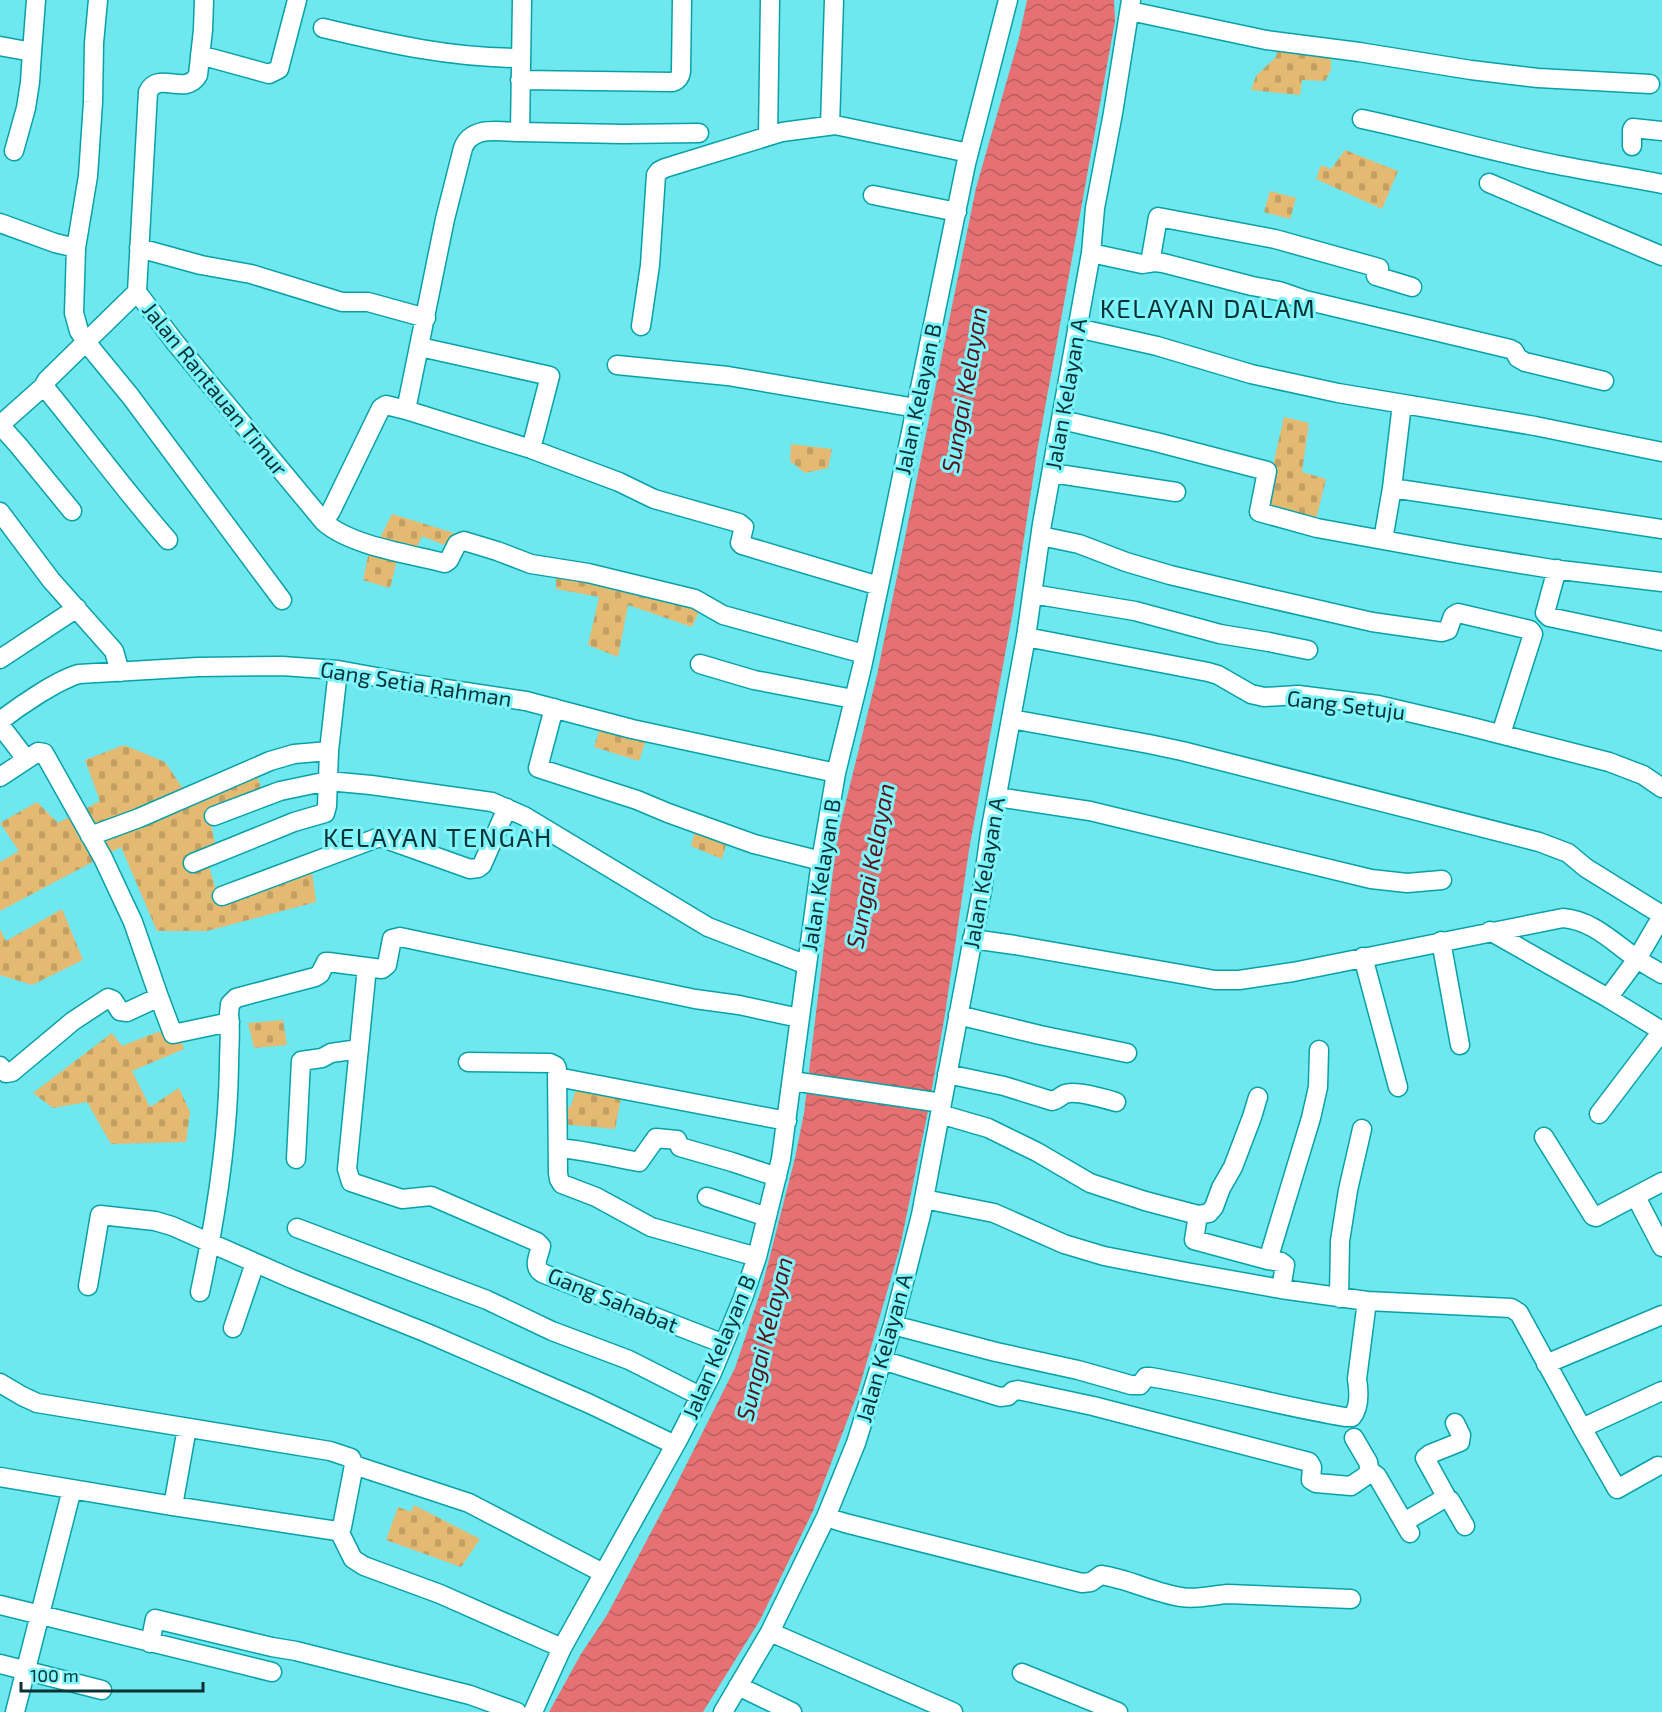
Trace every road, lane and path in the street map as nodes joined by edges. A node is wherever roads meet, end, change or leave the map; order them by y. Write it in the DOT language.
graph roads {
  1 [pos="36,0"];
  2 [pos="98,0"];
  3 [pos="204,0"];
  4 [pos="297,0"];
  5 [pos="522,0"];
  6 [pos="682,0"];
  7 [pos="770,0"];
  8 [pos="834,0"];
  9 [pos="1008,0"];
  10 [pos="1131,5"];
  11 [pos="323,28"];
  12 [pos="0,46"];
  13 [pos="32,51"];
  14 [pos="200,55"];
  15 [pos="521,58"];
  16 [pos="520,80"];
  17 [pos="1650,84"];
  18 [pos="1362,119"];
  19 [pos="830,126"];
  20 [pos="1662,131"];
  21 [pos="520,132"];
  22 [pos="699,133"];
  23 [pos="768,136"];
  24 [pos="1632,146"];
  25 [pos="14,151"];
  26 [pos="969,153"];
  27 [pos="1489,183"];
  28 [pos="1662,184"];
  29 [pos="873,195"];
  30 [pos="957,212"];
  31 [pos="0,223"];
  32 [pos="76,248"];
  33 [pos="140,248"];
  34 [pos="1091,253"];
  35 [pos="1662,256"];
  36 [pos="1150,263"];
  37 [pos="1412,287"];
  38 [pos="137,292"];
  39 [pos="426,318"];
  40 [pos="641,326"];
  41 [pos="1077,328"];
  42 [pos="86,342"];
  43 [pos="420,347"];
  44 [pos="617,365"];
  45 [pos="1604,381"];
  46 [pos="45,385"];
  47 [pos="1401,404"];
  48 [pos="916,408"];
  49 [pos="406,410"];
  50 [pos="1062,420"];
  51 [pos="0,425"];
  52 [pos="531,449"];
  53 [pos="1662,452"];
  54 [pos="1052,472"];
  55 [pos="1392,488"];
  56 [pos="1176,492"];
  57 [pos="72,511"];
  58 [pos="0,512"];
  59 [pos="324,522"];
  60 [pos="1662,529"];
  61 [pos="1041,536"];
  62 [pos="168,540"];
  63 [pos="1383,540"];
  64 [pos="1557,569"];
  65 [pos="1662,582"];
  66 [pos="879,586"];
  67 [pos="1032,594"];
  68 [pos="282,600"];
  69 [pos="77,608"];
  70 [pos="1026,637"];
  71 [pos="1662,641"];
  72 [pos="1308,650"];
  73 [pos="864,654"];
  74 [pos="0,658"];
  75 [pos="700,664"];
  76 [pos="338,670"];
  77 [pos="120,672"];
  78 [pos="853,699"];
  79 [pos="554,708"];
  80 [pos="1011,720"];
  81 [pos="0,723"];
  82 [pos="1501,734"];
  83 [pos="328,752"];
  84 [pos="26,759"];
  85 [pos="836,773"];
  86 [pos="0,777"];
  87 [pos="328,781"];
  88 [pos="1662,788"];
  89 [pos="997,797"];
  90 [pos="507,808"];
  91 [pos="214,816"];
  92 [pos="90,836"];
  93 [pos="821,861"];
  94 [pos="193,863"];
  95 [pos="1442,880"];
  96 [pos="222,896"];
  97 [pos="1662,916"];
  98 [pos="1490,931"];
  99 [pos="972,939"];
  100 [pos="1442,941"];
  101 [pos="1363,957"];
  102 [pos="1637,959"];
  103 [pos="807,965"];
  104 [pos="367,967"];
  105 [pos="1662,974"];
  106 [pos="159,997"];
  107 [pos="1608,998"];
  108 [pos="958,1015"];
  109 [pos="799,1018"];
  110 [pos="230,1022"];
  111 [pos="1662,1031"];
  112 [pos="1460,1045"];
  113 [pos="359,1049"];
  114 [pos="1319,1050"];
  115 [pos="1127,1053"];
  116 [pos="468,1062"];
  117 [pos="0,1066"];
  118 [pos="947,1074"];
  119 [pos="557,1077"];
  120 [pos="797,1082"];
  121 [pos="1398,1087"];
  122 [pos="1258,1097"];
  123 [pos="1116,1102"];
  124 [pos="939,1106"];
  125 [pos="1599,1114"];
  126 [pos="787,1121"];
  127 [pos="1362,1129"];
  128 [pos="1544,1137"];
  129 [pos="558,1148"];
  130 [pos="296,1158"];
  131 [pos="777,1176"];
  132 [pos="1662,1182"];
  133 [pos="707,1197"];
  134 [pos="1636,1197"];
  135 [pos="924,1199"];
  136 [pos="1198,1215"];
  137 [pos="767,1216"];
  138 [pos="297,1228"];
  139 [pos="210,1243"];
  140 [pos="1662,1247"];
  141 [pos="757,1257"];
  142 [pos="1268,1260"];
  143 [pos="255,1263"];
  144 [pos="88,1286"];
  145 [pos="1281,1289"];
  146 [pos="200,1292"];
  147 [pos="1339,1298"];
  148 [pos="1366,1301"];
  149 [pos="1662,1315"];
  150 [pos="893,1325"];
  151 [pos="233,1328"];
  152 [pos="724,1344"];
  153 [pos="882,1360"];
  154 [pos="1546,1364"];
  155 [pos="0,1383"];
  156 [pos="1662,1391"];
  157 [pos="700,1396"];
  158 [pos="1455,1423"];
  159 [pos="187,1428"];
  160 [pos="1582,1428"];
  161 [pos="1354,1438"];
  162 [pos="675,1445"];
  163 [pos="354,1465"];
  164 [pos="1658,1466"];
  165 [pos="1370,1471"];
  166 [pos="0,1477"];
  167 [pos="72,1489"];
  168 [pos="1447,1498"];
  169 [pos="173,1506"];
  170 [pos="826,1517"];
  171 [pos="1465,1526"];
  172 [pos="339,1531"];
  173 [pos="603,1573"];
  174 [pos="1352,1599"];
  175 [pos="0,1605"];
  176 [pos="40,1616"];
  177 [pos="770,1632"];
  178 [pos="150,1642"];
  179 [pos="562,1648"];
  180 [pos="0,1664"];
  181 [pos="26,1671"];
  182 [pos="273,1672"];
  183 [pos="1022,1673"];
  184 [pos="738,1686"];
  185 [pos="102,1690"];
  186 [pos="15,1712"];
  187 [pos="517,1712"];
  188 [pos="534,1712"];
  189 [pos="723,1712"];
  190 [pos="792,1712"];
  191 [pos="953,1712"];
  192 [pos="1118,1712"];
  1 -- 13 [label="street"];
  2 -- 32 [label="street"];
  3 -- 14 [label="street, Jalan Rantauan Timur"];
  4 -- 14 [label="street"];
  5 -- 15 [label="street"];
  6 -- 16 [label="street"];
  7 -- 23 [label="street"];
  8 -- 19 [label="street"];
  9 -- 26 [label="street, Jalan Kelayan B"];
  10 -- 17 [label="street"];
  10 -- 34 [label="street, Jalan Kelayan A"];
  11 -- 15 [label="street"];
  12 -- 13 [label="street"];
  13 -- 25 [label="street"];
  14 -- 33 [label="street, Jalan Rantauan Timur"];
  15 -- 16 [label="street"];
  16 -- 21 [label="street"];
  18 -- 28 [label="street"];
  19 -- 23 [label="street"];
  19 -- 26 [label="street"];
  20 -- 24 [label="street"];
  21 -- 22 [label="street"];
  21 -- 39 [label="street"];
  23 -- 40 [label="street"];
  26 -- 30 [label="street, Jalan Kelayan B"];
  27 -- 35 [label="street"];
  29 -- 30 [label="street"];
  30 -- 48 [label="street, Jalan Kelayan B"];
  31 -- 32 [label="street"];
  32 -- 42 [label="street"];
  33 -- 38 [label="street, Jalan Rantauan Timur"];
  33 -- 39 [label="street"];
  34 -- 36 [label="street"];
  34 -- 41 [label="street, Jalan Kelayan A"];
  36 -- 37 [label="street"];
  36 -- 45 [label="street"];
  38 -- 42 [label="street"];
  38 -- 59 [label="street, Jalan Rantauan Timur"];
  39 -- 43 [label="street"];
  41 -- 47 [label="street"];
  41 -- 50 [label="street, Jalan Kelayan A"];
  42 -- 46 [label="street"];
  42 -- 68 [label="street"];
  43 -- 49 [label="street"];
  43 -- 52 [label="street"];
  44 -- 48 [label="street"];
  46 -- 51 [label="street"];
  46 -- 62 [label="street"];
  47 -- 53 [label="street"];
  47 -- 55 [label="street"];
  48 -- 66 [label="street, Jalan Kelayan B"];
  49 -- 52 [label="street"];
  49 -- 59 [label="street"];
  50 -- 54 [label="street, Jalan Kelayan A"];
  50 -- 63 [label="street"];
  51 -- 57 [label="street"];
  52 -- 66 [label="street"];
  54 -- 56 [label="street"];
  54 -- 61 [label="street, Jalan Kelayan A"];
  55 -- 60 [label="street"];
  55 -- 63 [label="street"];
  58 -- 69 [label="street"];
  59 -- 73 [label="street, Jalan Rantauan Timur"];
  61 -- 67 [label="street, Jalan Kelayan A"];
  61 -- 82 [label="street"];
  63 -- 64 [label="street"];
  64 -- 65 [label="street"];
  64 -- 71 [label="street"];
  66 -- 73 [label="street, Jalan Kelayan B"];
  67 -- 70 [label="street, Jalan Kelayan A"];
  67 -- 72 [label="street"];
  69 -- 74 [label="street"];
  69 -- 77 [label="street"];
  70 -- 80 [label="street, Jalan Kelayan A"];
  70 -- 82 [label="street, Gang Setuju"];
  73 -- 78 [label="street, Jalan Kelayan B"];
  75 -- 78 [label="street"];
  76 -- 77 [label="street, Gang Setia Rahman"];
  76 -- 79 [label="street, Gang Setia Rahman"];
  76 -- 83 [label="street"];
  77 -- 81 [label="street, Gang Setia Rahman"];
  78 -- 85 [label="street, Jalan Kelayan B"];
  79 -- 85 [label="street, Gang Setia Rahman"];
  79 -- 93 [label="street"];
  80 -- 89 [label="street, Jalan Kelayan A"];
  80 -- 97 [label="street"];
  81 -- 84 [label="street, Gang Setia Rahman"];
  82 -- 88 [label="street, Gang Setuju"];
  83 -- 87 [label="street"];
  83 -- 92 [label="street"];
  84 -- 86 [label="street"];
  84 -- 92 [label="street"];
  85 -- 93 [label="street, Jalan Kelayan B"];
  87 -- 90 [label="street"];
  87 -- 91 [label="street"];
  87 -- 94 [label="street"];
  89 -- 95 [label="street"];
  89 -- 99 [label="street, Jalan Kelayan A"];
  90 -- 96 [label="street"];
  90 -- 103 [label="street"];
  92 -- 106 [label="street"];
  93 -- 103 [label="street, Jalan Kelayan B"];
  97 -- 102 [label="street"];
  98 -- 100 [label="street"];
  98 -- 102 [label="street"];
  98 -- 107 [label="street"];
  99 -- 101 [label="street"];
  99 -- 108 [label="street, Jalan Kelayan A"];
  100 -- 101 [label="street"];
  100 -- 112 [label="street"];
  101 -- 121 [label="street"];
  102 -- 105 [label="street"];
  102 -- 107 [label="street"];
  103 -- 109 [label="street, Jalan Kelayan B"];
  104 -- 109 [label="street"];
  104 -- 110 [label="street"];
  104 -- 113 [label="street"];
  106 -- 110 [label="street"];
  106 -- 117 [label="street"];
  107 -- 111 [label="street"];
  108 -- 115 [label="street"];
  108 -- 118 [label="street, Jalan Kelayan A"];
  109 -- 120 [label="street, Jalan Kelayan B"];
  110 -- 139 [label="street"];
  111 -- 125 [label="street"];
  113 -- 130 [label="street"];
  113 -- 152 [label="street, Gang Sahabat"];
  114 -- 142 [label="street"];
  116 -- 119 [label="street"];
  118 -- 123 [label="street"];
  118 -- 124 [label="street, Jalan Kelayan A"];
  119 -- 126 [label="street"];
  119 -- 129 [label="street"];
  120 -- 124 [label="street"];
  120 -- 126 [label="street, Jalan Kelayan B"];
  122 -- 136 [label="street"];
  124 -- 135 [label="street, Jalan Kelayan A"];
  124 -- 136 [label="street"];
  126 -- 131 [label="street, Jalan Kelayan B"];
  127 -- 147 [label="street"];
  128 -- 134 [label="street"];
  129 -- 131 [label="street"];
  129 -- 141 [label="street"];
  131 -- 137 [label="street, Jalan Kelayan B"];
  132 -- 134 [label="street"];
  133 -- 137 [label="street"];
  134 -- 140 [label="street"];
  135 -- 145 [label="street"];
  135 -- 150 [label="street, Jalan Kelayan A"];
  136 -- 142 [label="street"];
  137 -- 141 [label="street, Jalan Kelayan B"];
  138 -- 157 [label="street"];
  139 -- 143 [label="street"];
  139 -- 144 [label="street"];
  139 -- 146 [label="street"];
  141 -- 152 [label="street, Jalan Kelayan B"];
  142 -- 145 [label="street"];
  143 -- 151 [label="street"];
  143 -- 162 [label="street"];
  145 -- 147 [label="street"];
  147 -- 148 [label="street"];
  148 -- 150 [label="street"];
  148 -- 154 [label="street"];
  149 -- 154 [label="street"];
  150 -- 153 [label="street, Jalan Kelayan A"];
  152 -- 157 [label="street, Jalan Kelayan B"];
  153 -- 165 [label="street"];
  153 -- 170 [label="street, Jalan Kelayan A"];
  154 -- 160 [label="street"];
  155 -- 159 [label="street"];
  156 -- 160 [label="street"];
  157 -- 162 [label="street, Jalan Kelayan B"];
  158 -- 168 [label="street"];
  159 -- 163 [label="street"];
  159 -- 169 [label="street"];
  160 -- 164 [label="street"];
  161 -- 165 [label="street"];
  162 -- 173 [label="street, Jalan Kelayan B"];
  163 -- 172 [label="street"];
  163 -- 173 [label="street"];
  165 -- 168 [label="street"];
  166 -- 167 [label="street"];
  167 -- 169 [label="street"];
  167 -- 176 [label="street"];
  168 -- 171 [label="street"];
  169 -- 172 [label="street"];
  170 -- 174 [label="street"];
  170 -- 177 [label="street, Jalan Kelayan A"];
  172 -- 179 [label="street"];
  173 -- 179 [label="street, Jalan Kelayan B"];
  175 -- 176 [label="street"];
  176 -- 178 [label="street"];
  176 -- 181 [label="street"];
  177 -- 184 [label="street, Jalan Kelayan A"];
  177 -- 191 [label="street"];
  178 -- 182 [label="street"];
  178 -- 187 [label="street"];
  179 -- 188 [label="street, Jalan Kelayan B"];
  180 -- 181 [label="street"];
  181 -- 185 [label="street"];
  181 -- 186 [label="street"];
  183 -- 192 [label="street"];
  184 -- 189 [label="street, Jalan Kelayan A"];
  184 -- 190 [label="street"];
}
